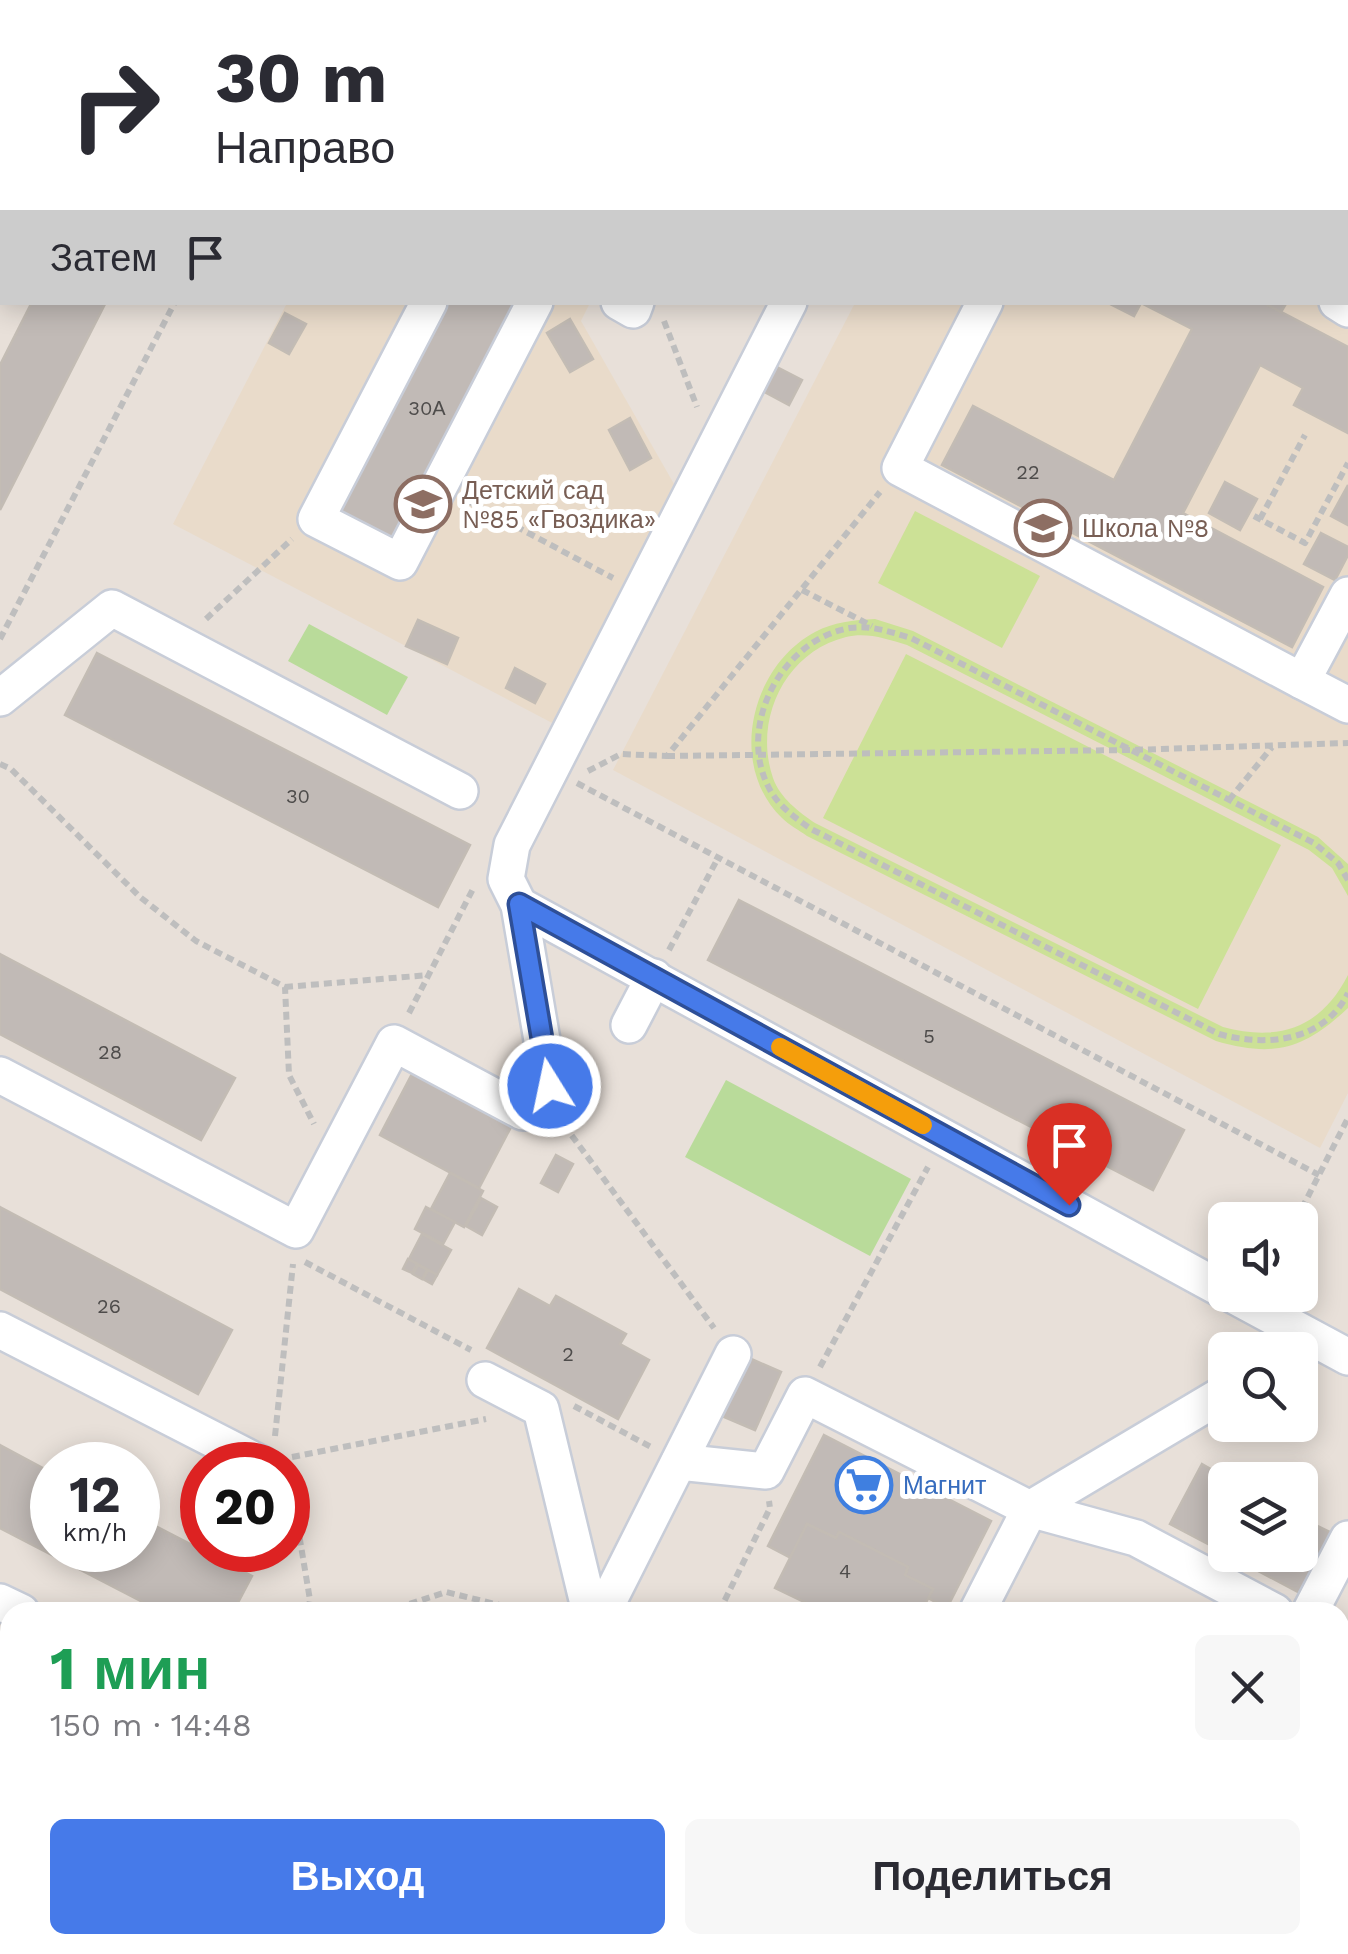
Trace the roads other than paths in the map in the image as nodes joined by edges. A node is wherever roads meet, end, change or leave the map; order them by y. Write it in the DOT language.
graph roads {
  1 [pos="427,305"];
  2 [pos="532,305"];
  3 [pos="787,305"];
  4 [pos="984,305"];
  5 [pos="1348,594"];
  6 [pos="1302,680"];
  7 [pos="0,698"];
  8 [pos="1348,705"];
  9 [pos="460,791"];
  10 [pos="519,904"];
  11 [pos="654,978"];
  12 [pos="628,1025"];
  13 [pos="0,1075"];
  14 [pos="1208,1282"];
  15 [pos="1257,1312"];
  16 [pos="0,1330"];
  17 [pos="1287,1332"];
  18 [pos="1318,1348"];
  19 [pos="733,1354"];
  20 [pos="1348,1357"];
  21 [pos="486,1380"];
  22 [pos="1208,1403"];
  23 [pos="239,1442"];
  24 [pos="679,1462"];
  25 [pos="1030,1509"];
  26 [pos="1348,1539"];
  27 [pos="588,1602"];
  28 [pos="607,1602"];
  29 [pos="982,1602"];
  30 [pos="1256,1602"];
  31 [pos="1315,1602"];
  1 -- 2 [label="lane"];
  3 -- 10 [label="lane"];
  4 -- 6 [label="lane"];
  5 -- 6 [label="lane"];
  6 -- 8 [label="lane"];
  7 -- 9 [label="lane"];
  10 -- 11 [label="lane"];
  10 -- 13 [label="lane"];
  11 -- 12 [label="lane"];
  11 -- 14 [label="lane"];
  15 -- 17 [label="lane"];
  16 -- 23 [label="lane"];
  18 -- 20 [label="lane"];
  19 -- 24 [label="lane"];
  21 -- 27 [label="lane"];
  22 -- 25 [label="lane"];
  24 -- 25 [label="lane"];
  24 -- 28 [label="lane"];
  25 -- 29 [label="lane"];
  25 -- 30 [label="lane"];
  26 -- 31 [label="lane"];
}
